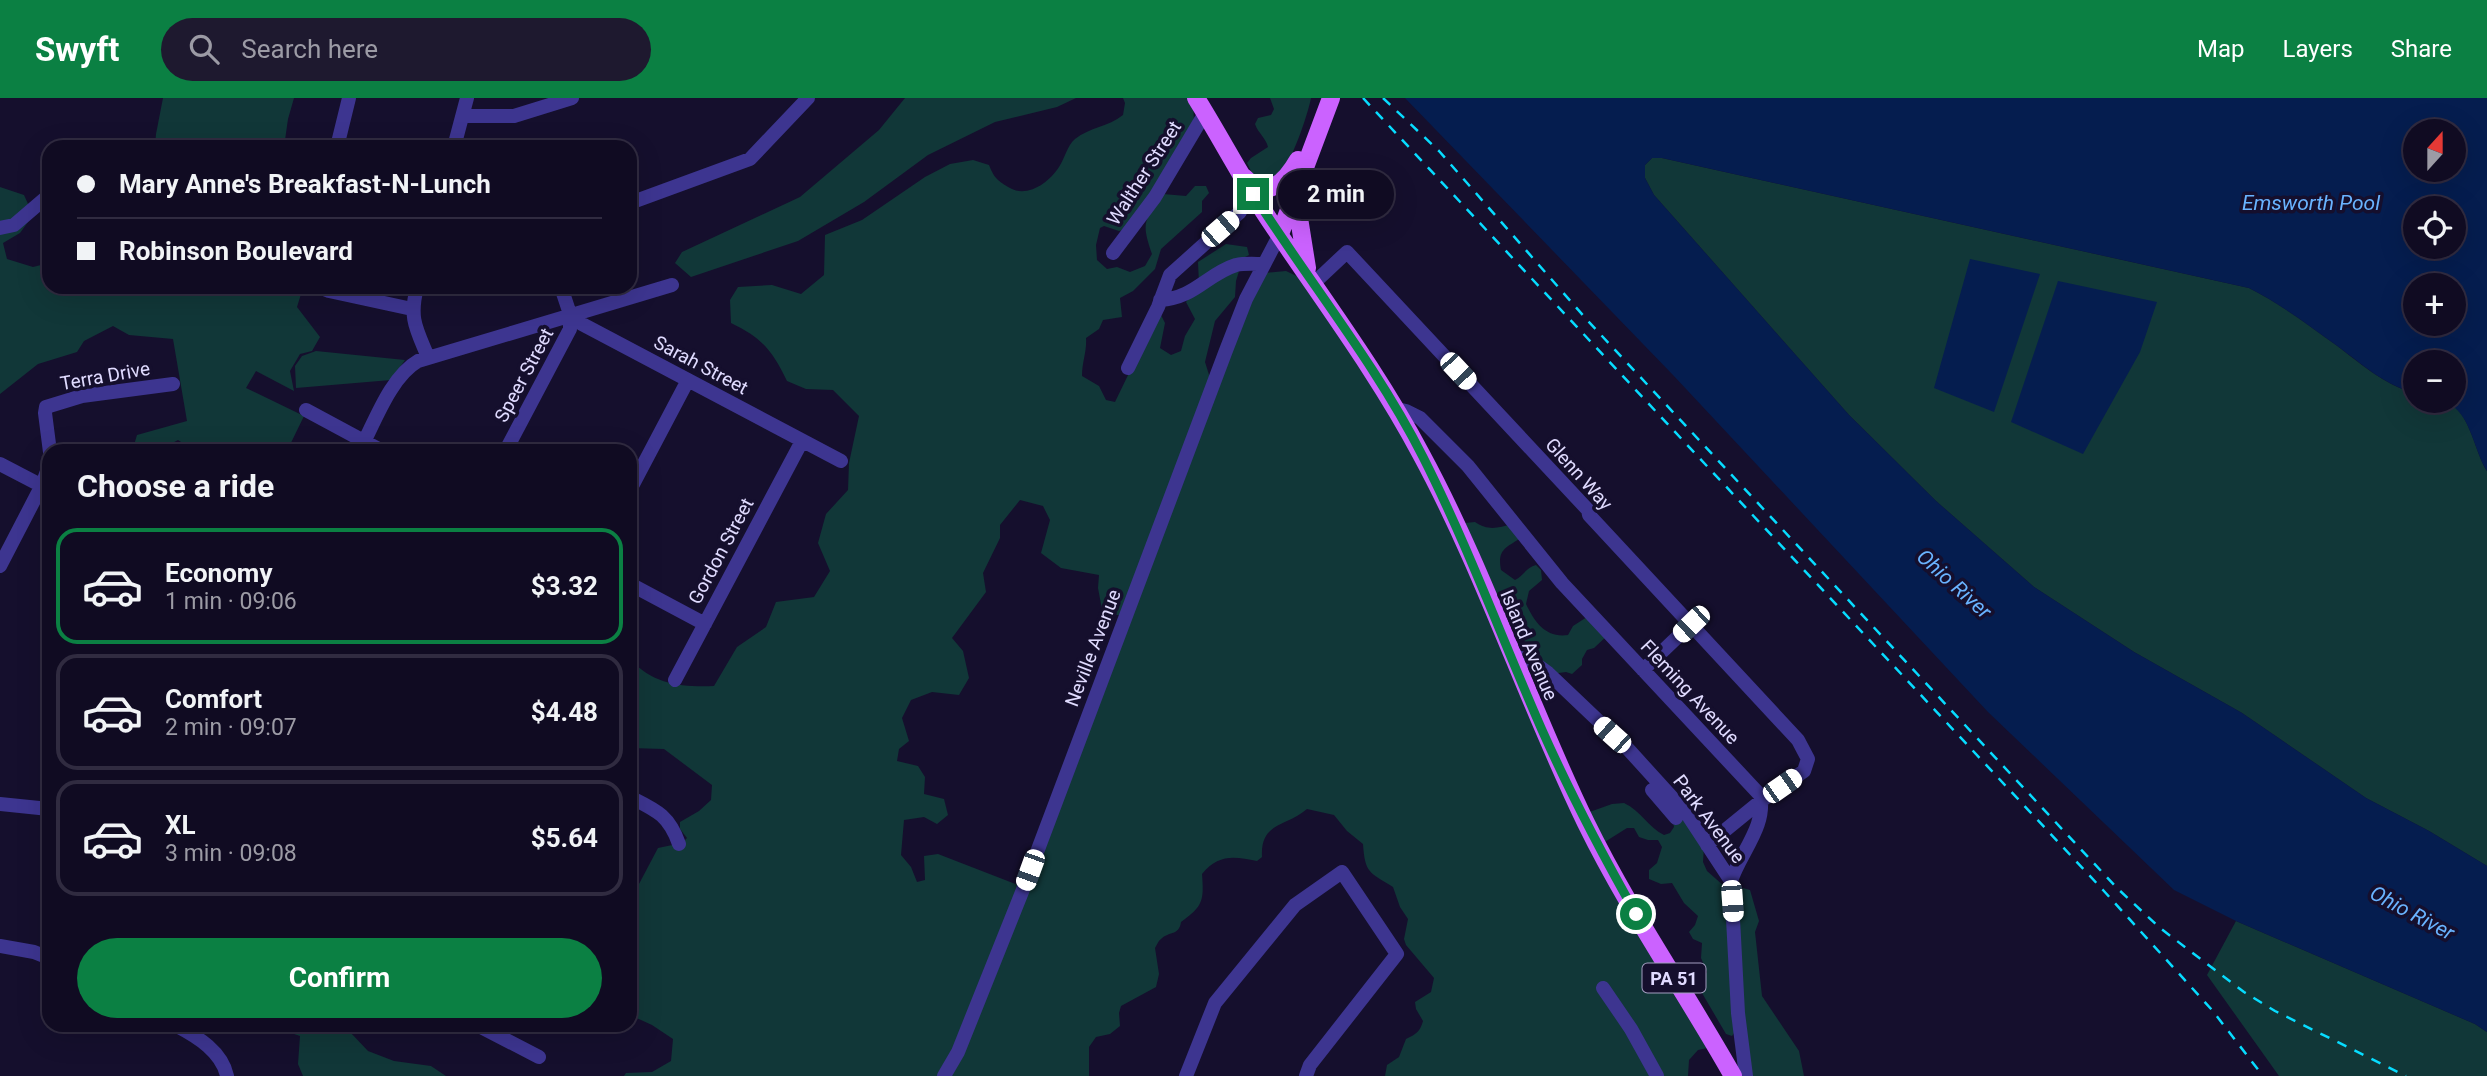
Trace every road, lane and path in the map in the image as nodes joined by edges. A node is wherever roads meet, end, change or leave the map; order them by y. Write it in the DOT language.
graph roads {
  1 [pos="349,98"];
  2 [pos="467,98"];
  3 [pos="572,98"];
  4 [pos="808,98"];
  5 [pos="1323,103"];
  6 [pos="1201,106"];
  7 [pos="463,116"];
  8 [pos="339,140"];
  9 [pos="456,140"];
  10 [pos="1304,157"];
  11 [pos="1238,171"];
  12 [pos="637,200"];
  13 [pos="42,201"];
  14 [pos="1240,212"];
  15 [pos="0,228"];
  16 [pos="1279,234"];
  17 [pos="1113,253"];
  18 [pos="1264,264"];
  19 [pos="1311,279"];
  20 [pos="672,285"];
  21 [pos="343,294"];
  22 [pos="415,294"];
  23 [pos="563,294"];
  24 [pos="1160,300"];
  25 [pos="412,309"];
  26 [pos="570,314"];
  27 [pos="428,357"];
  28 [pos="1128,368"];
  29 [pos="688,380"];
  30 [pos="173,384"];
  31 [pos="306,410"];
  32 [pos="1397,410"];
  33 [pos="802,440"];
  34 [pos="49,444"];
  35 [pos="359,444"];
  36 [pos="363,444"];
  37 [pos="509,444"];
  38 [pos="841,461"];
  39 [pos="0,464"];
  40 [pos="637,477"];
  41 [pos="42,485"];
  42 [pos="42,492"];
  43 [pos="0,565"];
  44 [pos="637,588"];
  45 [pos="705,624"];
  46 [pos="1691,624"];
  47 [pos="1512,656"];
  48 [pos="1643,670"];
  49 [pos="675,680"];
  50 [pos="1597,721"];
  51 [pos="637,800"];
  52 [pos="1761,801"];
  53 [pos="0,804"];
  54 [pos="42,807"];
  55 [pos="1676,818"];
  56 [pos="679,844"];
  57 [pos="1707,845"];
  58 [pos="1731,880"];
  59 [pos="0,946"];
  60 [pos="42,955"];
  61 [pos="1603,988"];
  62 [pos="189,1032"];
  63 [pos="491,1032"];
  64 [pos="539,1057"];
  65 [pos="227,1076"];
  66 [pos="944,1076"];
  67 [pos="1186,1076"];
  68 [pos="1306,1076"];
  69 [pos="1657,1076"];
  70 [pos="1733,1076"];
  71 [pos="1746,1076"];
  1 -- 8 [label="street"];
  2 -- 7 [label="street"];
  3 -- 7 [label="street"];
  4 -- 12 [label="street"];
  5 -- 10 [label="main road"];
  6 -- 11 [label="main road, PA 51"];
  6 -- 17 [label="street, Walther Street"];
  7 -- 9 [label="street"];
  10 -- 11 [label="main road"];
  10 -- 16 [label="main road"];
  10 -- 19 [label="main road"];
  11 -- 16 [label="main road, PA 51"];
  13 -- 15 [label="street"];
  14 -- 24 [label="street"];
  16 -- 18 [label="street, Neville Avenue"];
  16 -- 19 [label="main road, Island Avenue / PA 51"];
  18 -- 24 [label="street"];
  18 -- 66 [label="street, Neville Avenue"];
  19 -- 32 [label="main road, Island Avenue / PA 51"];
  19 -- 46 [label="street, Glenn Way"];
  20 -- 26 [label="street"];
  21 -- 25 [label="street"];
  22 -- 25 [label="street"];
  23 -- 26 [label="street"];
  24 -- 28 [label="street"];
  25 -- 27 [label="street"];
  26 -- 27 [label="street"];
  26 -- 29 [label="street, Sarah Street"];
  26 -- 37 [label="street, Speer Street"];
  27 -- 36 [label="street"];
  29 -- 33 [label="street, Sarah Street"];
  29 -- 40 [label="street"];
  30 -- 34 [label="street, Terra Drive"];
  31 -- 35 [label="street"];
  32 -- 47 [label="main road, Island Avenue / PA 51"];
  32 -- 48 [label="street, Fleming Avenue"];
  33 -- 38 [label="street, Sarah Street"];
  33 -- 45 [label="street, Gordon Street"];
  39 -- 41 [label="street"];
  42 -- 43 [label="street"];
  44 -- 45 [label="street"];
  45 -- 49 [label="street, Gordon Street"];
  46 -- 48 [label="street"];
  46 -- 52 [label="street, Glenn Way"];
  47 -- 50 [label="street, Park Avenue"];
  47 -- 70 [label="main road, Island Avenue / PA 51"];
  48 -- 52 [label="street, Fleming Avenue"];
  50 -- 55 [label="street, Park Avenue"];
  50 -- 57 [label="street, Park Avenue"];
  51 -- 56 [label="street"];
  52 -- 57 [label="street"];
  52 -- 58 [label="street"];
  53 -- 54 [label="street"];
  57 -- 58 [label="street, Park Avenue"];
  58 -- 71 [label="street"];
  59 -- 60 [label="street"];
  61 -- 69 [label="street"];
  62 -- 65 [label="street"];
  63 -- 64 [label="street"];
  67 -- 68 [label="street"];
}
